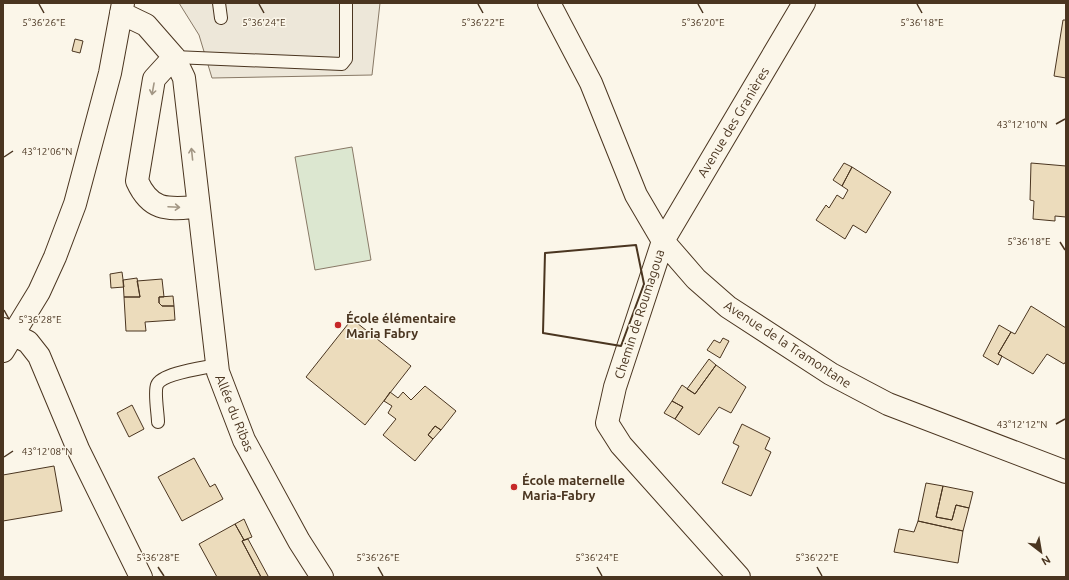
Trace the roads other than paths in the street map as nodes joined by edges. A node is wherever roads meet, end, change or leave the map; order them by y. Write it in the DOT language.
graph roads {
  1 [pos="219,3"];
  2 [pos="346,3"];
  3 [pos="549,3"];
  4 [pos="804,3"];
  5 [pos="122,8"];
  6 [pos="221,18"];
  7 [pos="174,57"];
  8 [pos="198,207"];
  9 [pos="663,241"];
  10 [pos="7,338"];
  11 [pos="217,365"];
  12 [pos="158,422"];
  13 [pos="1066,472"];
  14 [pos="141,577"];
  15 [pos="322,577"];
  16 [pos="739,577"];
  1 -- 6 [label="lane"];
  2 -- 7 [label="lane"];
  3 -- 9 [label="street, Chemin de Roumagoua"];
  4 -- 9 [label="street, Avenue des Granières"];
  5 -- 7 [label="street, Allée du Ribas"];
  5 -- 10 [label="street"];
  8 -- 7 [label="street, Allée du Ribas, one-way"];
  7 -- 8 [label="street, one-way"];
  8 -- 11 [label="street, Allée du Ribas"];
  9 -- 13 [label="street, Avenue de la Tramontane"];
  9 -- 16 [label="street, Chemin de Roumagoua"];
  10 -- 14 [label="street"];
  11 -- 12 [label="lane"];
  11 -- 15 [label="street, Allée du Ribas"];
}
